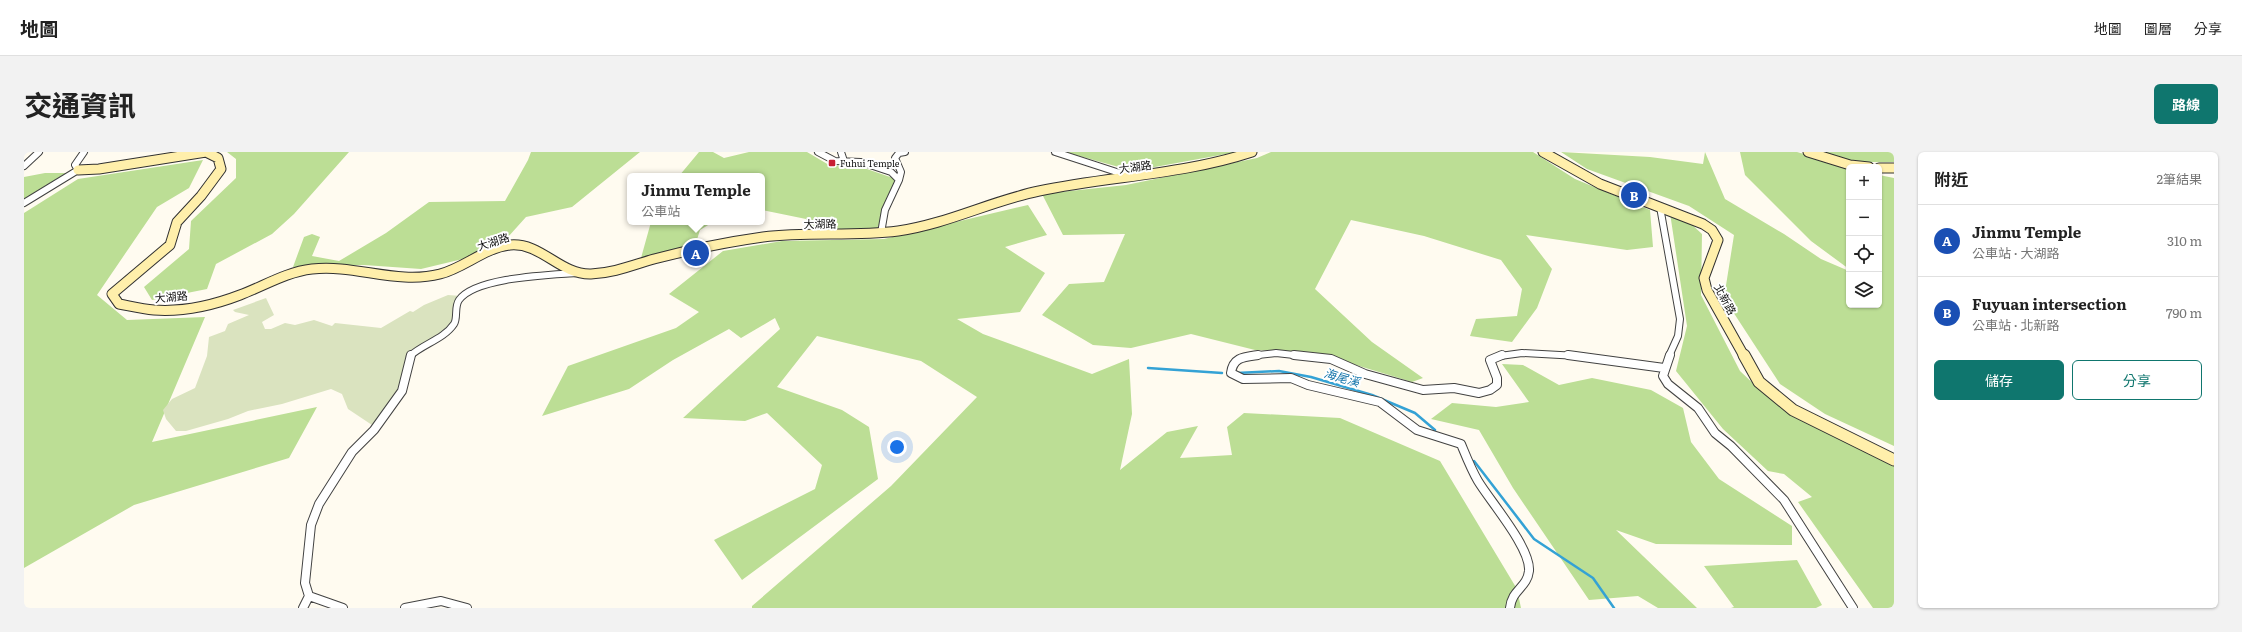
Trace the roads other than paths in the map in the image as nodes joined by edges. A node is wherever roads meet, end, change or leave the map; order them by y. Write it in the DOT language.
graph roads {
  1 [pos="39,152"];
  2 [pos="84,152"];
  3 [pos="818,152"];
  4 [pos="841,152"];
  5 [pos="905,152"];
  6 [pos="1055,152"];
  7 [pos="1252,152"];
  8 [pos="1543,152"];
  9 [pos="1808,152"];
  10 [pos="844,161"];
  11 [pos="1847,164"];
  12 [pos="24,166"];
  13 [pos="77,167"];
  14 [pos="1882,168"];
  15 [pos="1894,168"];
  16 [pos="1134,178"];
  17 [pos="899,180"];
  18 [pos="24,203"];
  19 [pos="1660,207"];
  20 [pos="881,233"];
  21 [pos="576,273"];
  22 [pos="1664,368"];
  23 [pos="1894,460"];
  24 [pos="309,596"];
  25 [pos="303,608"];
  26 [pos="343,608"];
  27 [pos="405,608"];
  28 [pos="466,608"];
  29 [pos="1510,608"];
  30 [pos="1853,608"];
  1 -- 12 [label="street"];
  2 -- 13 [label="street"];
  3 -- 10 [label="street"];
  4 -- 10 [label="street"];
  5 -- 17 [label="street"];
  6 -- 16 [label="street"];
  7 -- 16 [label="street, 大湖路"];
  8 -- 19 [label="street, 北新路"];
  9 -- 11 [label="street"];
  10 -- 17 [label="street"];
  13 -- 18 [label="street"];
  13 -- 21 [label="street, 大湖路"];
  14 -- 15 [label="street"];
  16 -- 20 [label="street, 大湖路"];
  17 -- 20 [label="street"];
  19 -- 22 [label="street"];
  19 -- 23 [label="street, 北新路"];
  20 -- 21 [label="street, 大湖路"];
  21 -- 24 [label="street"];
  22 -- 29 [label="street"];
  22 -- 30 [label="street"];
  24 -- 25 [label="street"];
  24 -- 26 [label="street"];
  27 -- 28 [label="street"];
}
